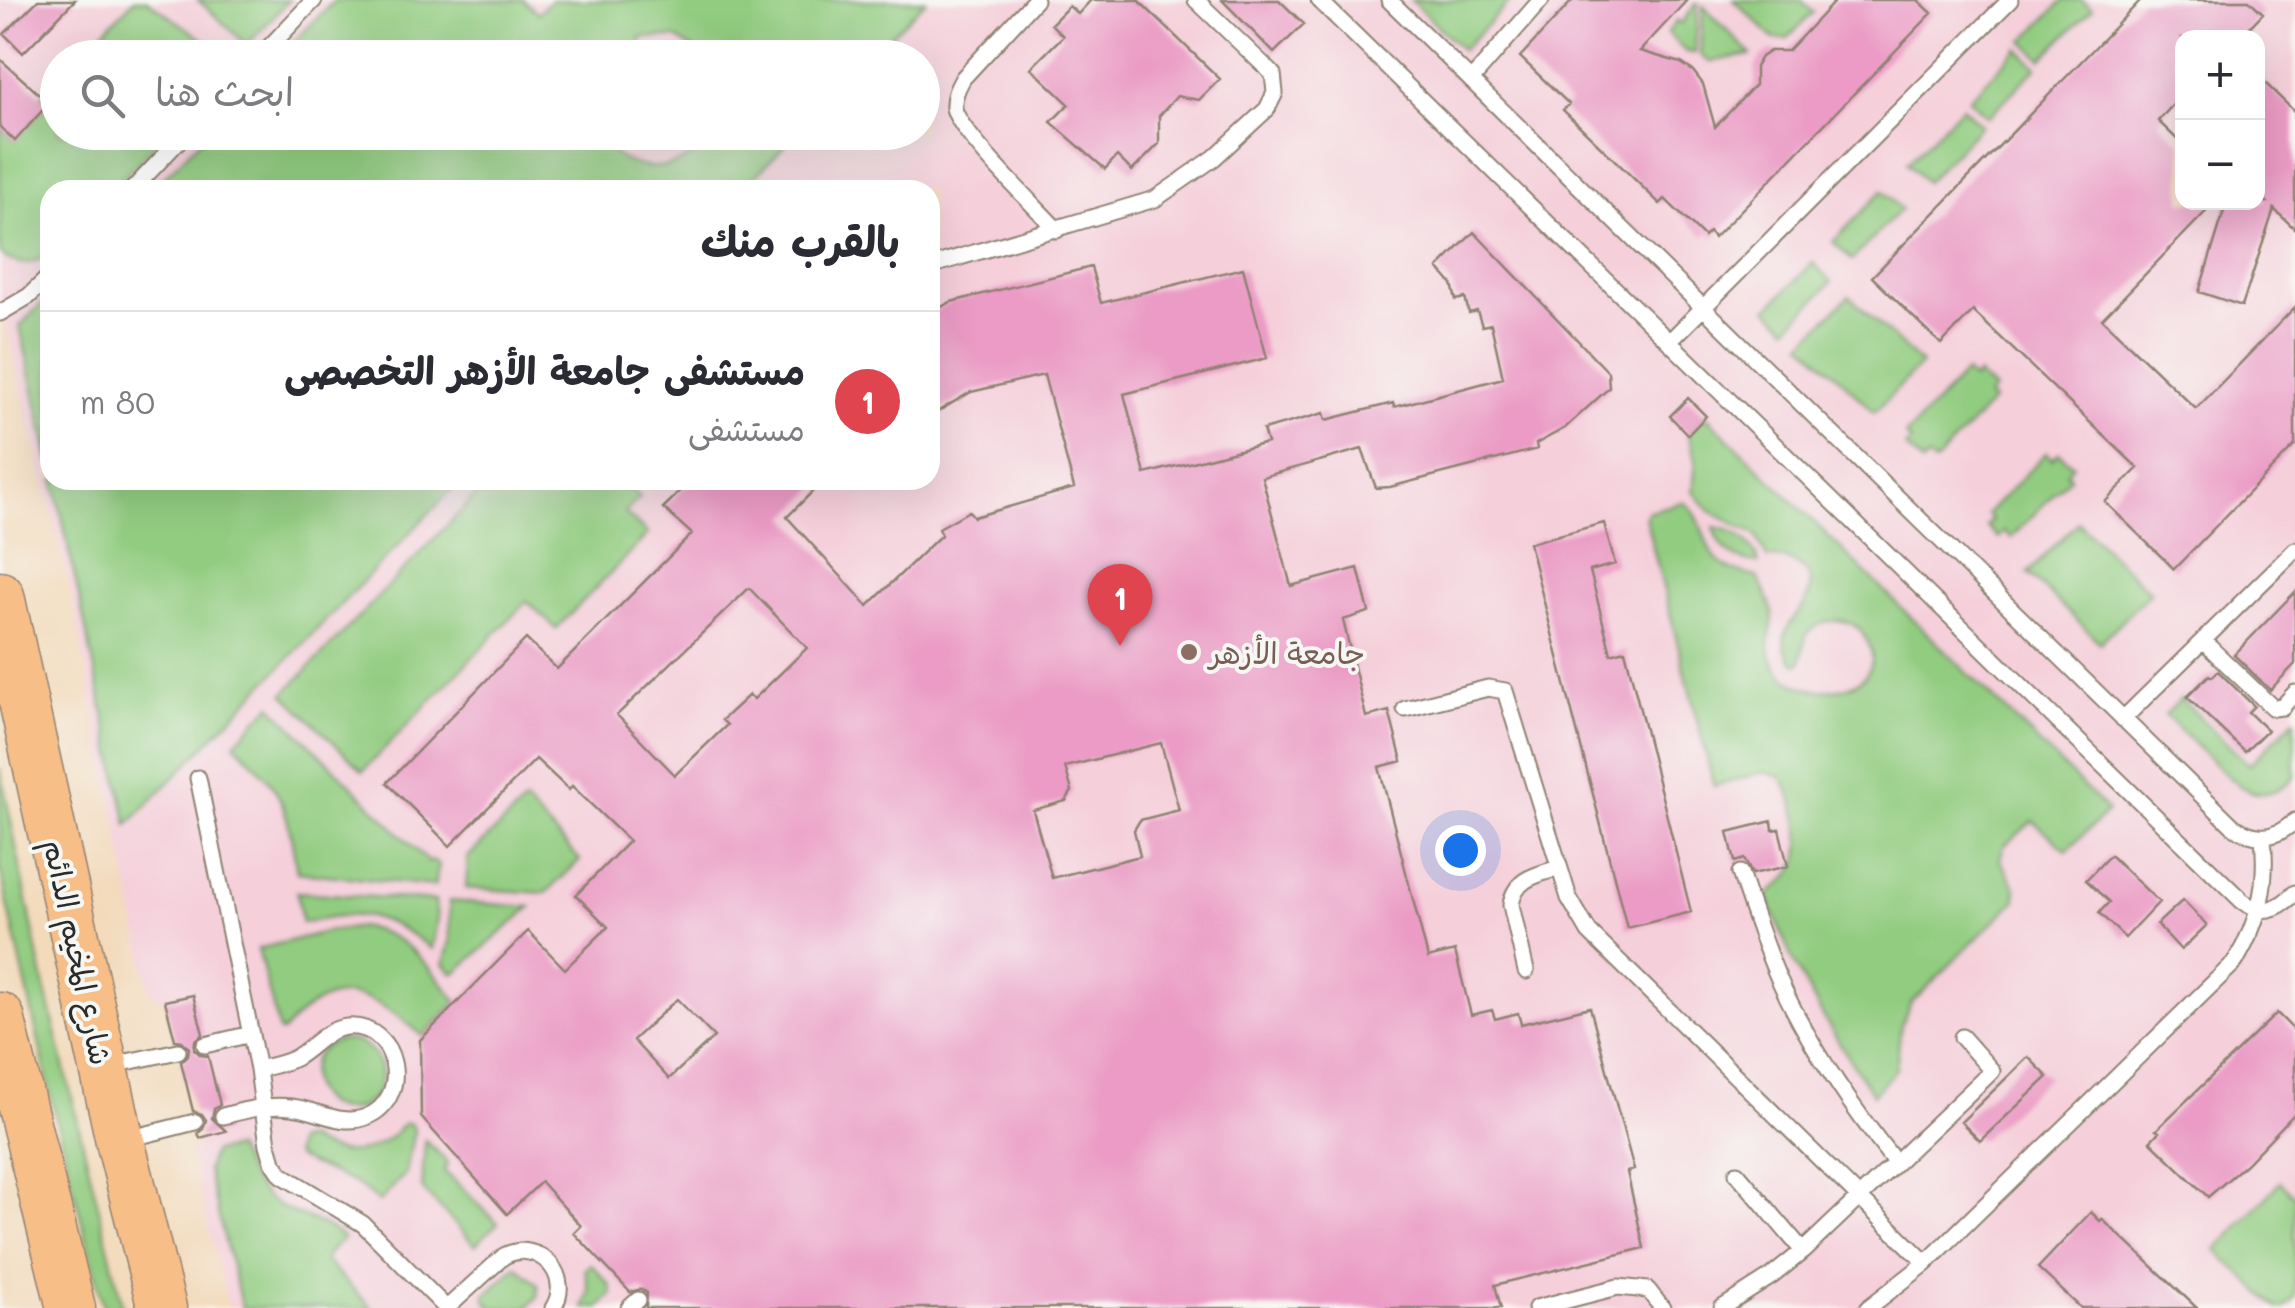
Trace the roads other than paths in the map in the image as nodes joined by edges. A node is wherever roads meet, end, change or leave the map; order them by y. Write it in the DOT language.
graph roads {
  1 [pos="314,0"];
  2 [pos="1036,0"];
  3 [pos="1196,0"];
  4 [pos="1319,0"];
  5 [pos="1389,0"];
  6 [pos="1542,0"];
  7 [pos="2010,0"];
  8 [pos="276,40"];
  9 [pos="1472,80"];
  10 [pos="171,150"];
  11 [pos="142,180"];
  12 [pos="1058,230"];
  13 [pos="940,263"];
  14 [pos="40,286"];
  15 [pos="1703,306"];
  16 [pos="0,313"];
  17 [pos="1669,342"];
  18 [pos="2295,550"];
  19 [pos="0,596"];
  20 [pos="2203,641"];
  21 [pos="2295,693"];
  22 [pos="1405,709"];
  23 [pos="2124,720"];
  24 [pos="198,778"];
  25 [pos="2295,821"];
  26 [pos="2263,838"];
  27 [pos="1558,868"];
  28 [pos="1740,873"];
  29 [pos="2295,893"];
  30 [pos="2259,910"];
  31 [pos="1526,971"];
  32 [pos="0,1018"];
  33 [pos="251,1034"];
  34 [pos="1962,1036"];
  35 [pos="206,1045"];
  36 [pos="178,1051"];
  37 [pos="104,1067"];
  38 [pos="258,1069"];
  39 [pos="6,1077"];
  40 [pos="264,1106"];
  41 [pos="223,1116"];
  42 [pos="196,1122"];
  43 [pos="120,1141"];
  44 [pos="1895,1162"];
  45 [pos="1736,1173"];
  46 [pos="1860,1197"];
  47 [pos="1804,1251"];
  48 [pos="1926,1263"];
  49 [pos="71,1308"];
  50 [pos="162,1308"];
  51 [pos="447,1308"];
  52 [pos="553,1308"];
  53 [pos="1536,1308"];
  54 [pos="1662,1308"];
  55 [pos="1722,1308"];
  56 [pos="1868,1308"];
  1 -- 8 [label="lane"];
  2 -- 12 [label="lane"];
  3 -- 12 [label="lane"];
  4 -- 17 [label="lane"];
  5 -- 9 [label="lane"];
  6 -- 9 [label="lane"];
  7 -- 15 [label="lane"];
  9 -- 15 [label="lane"];
  10 -- 11 [label="lane"];
  12 -- 13 [label="lane"];
  14 -- 16 [label="lane"];
  15 -- 17 [label="lane"];
  15 -- 23 [label="lane"];
  17 -- 30 [label="lane"];
  18 -- 20 [label="lane"];
  19 -- 37 [label="main road, شارع المخيم الدائم"];
  20 -- 21 [label="lane"];
  20 -- 23 [label="lane"];
  22 -- 27 [label="lane"];
  23 -- 26 [label="lane"];
  24 -- 33 [label="lane"];
  25 -- 26 [label="lane"];
  26 -- 30 [label="lane"];
  27 -- 31 [label="lane"];
  27 -- 46 [label="lane"];
  28 -- 44 [label="lane"];
  29 -- 30 [label="lane"];
  30 -- 48 [label="lane"];
  32 -- 39 [label="main road"];
  33 -- 35 [label="lane"];
  33 -- 38 [label="lane"];
  34 -- 44 [label="lane"];
  36 -- 37 [label="lane"];
  37 -- 43 [label="main road, شارع المخيم الدائم"];
  38 -- 40 [label="lane"];
  38 -- 40 [label="lane"];
  39 -- 49 [label="main road"];
  40 -- 41 [label="lane"];
  40 -- 51 [label="lane"];
  42 -- 43 [label="lane"];
  43 -- 50 [label="main road, شارع المخيم الدائم"];
  44 -- 46 [label="lane"];
  45 -- 47 [label="lane"];
  46 -- 47 [label="lane"];
  46 -- 48 [label="lane"];
  47 -- 55 [label="lane"];
  48 -- 56 [label="lane"];
  51 -- 52 [label="lane"];
  53 -- 54 [label="lane"];
}
